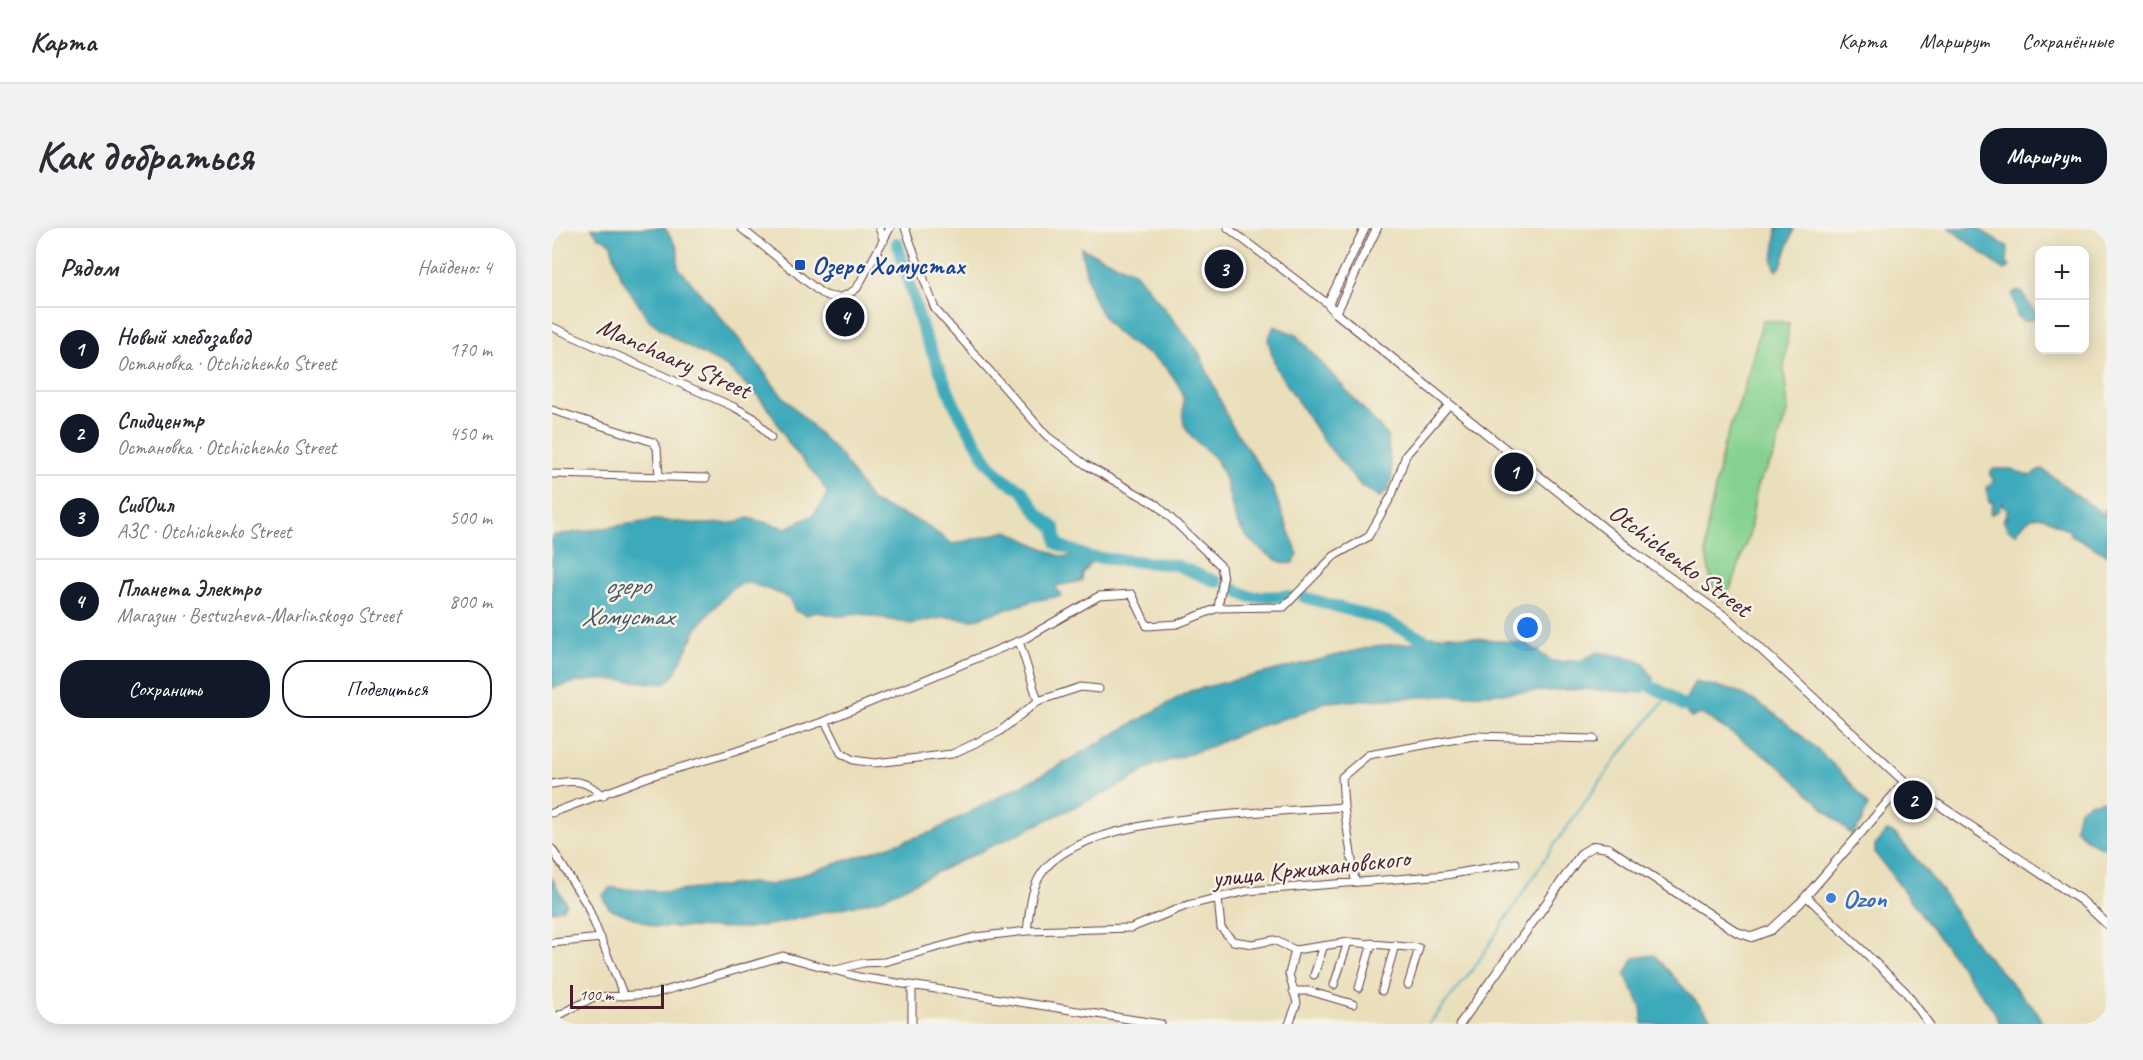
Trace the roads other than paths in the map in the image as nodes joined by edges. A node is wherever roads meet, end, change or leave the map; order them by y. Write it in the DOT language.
graph roads {
  1 [pos="741,228"];
  2 [pos="879,228"];
  3 [pos="890,228"];
  4 [pos="905,228"];
  5 [pos="1228,228"];
  6 [pos="1365,228"];
  7 [pos="1377,228"];
  8 [pos="1238,231"];
  9 [pos="884,241"];
  10 [pos="1328,304"];
  11 [pos="1336,313"];
  12 [pos="552,327"];
  13 [pos="1449,405"];
  14 [pos="552,410"];
  15 [pos="771,438"];
  16 [pos="552,474"];
  17 [pos="659,476"];
  18 [pos="706,478"];
  19 [pos="1218,608"];
  20 [pos="1019,641"];
  21 [pos="1098,689"];
  22 [pos="1038,701"];
  23 [pos="825,721"];
  24 [pos="1593,739"];
  25 [pos="1905,782"];
  26 [pos="552,784"];
  27 [pos="603,796"];
  28 [pos="1344,807"];
  29 [pos="552,813"];
  30 [pos="552,849"];
  31 [pos="1516,863"];
  32 [pos="1355,881"];
  33 [pos="1806,896"];
  34 [pos="1218,898"];
  35 [pos="2107,924"];
  36 [pos="1027,931"];
  37 [pos="602,938"];
  38 [pos="552,943"];
  39 [pos="1372,943"];
  40 [pos="1347,945"];
  41 [pos="1395,945"];
  42 [pos="1323,948"];
  43 [pos="1295,950"];
  44 [pos="832,971"];
  45 [pos="1314,975"];
  46 [pos="1334,985"];
  47 [pos="1407,985"];
  48 [pos="912,986"];
  49 [pos="1359,988"];
  50 [pos="1293,991"];
  51 [pos="1382,991"];
  52 [pos="624,996"];
  53 [pos="1353,1004"];
  54 [pos="552,1019"];
  55 [pos="912,1024"];
  56 [pos="1161,1024"];
  57 [pos="1289,1024"];
  58 [pos="1460,1024"];
  59 [pos="1929,1024"];
  1 -- 9 [label="street"];
  2 -- 9 [label="street"];
  3 -- 9 [label="street"];
  4 -- 19 [label="street"];
  5 -- 8 [label="street, Otchichenko Street"];
  6 -- 10 [label="street"];
  7 -- 11 [label="street"];
  8 -- 10 [label="street, Otchichenko Street"];
  10 -- 11 [label="street, Otchichenko Street"];
  11 -- 13 [label="street, Otchichenko Street"];
  12 -- 15 [label="street, Manchaary Street"];
  13 -- 19 [label="street"];
  13 -- 25 [label="street, Otchichenko Street"];
  14 -- 17 [label="street"];
  16 -- 17 [label="street"];
  17 -- 18 [label="street"];
  19 -- 20 [label="street"];
  20 -- 22 [label="street"];
  20 -- 23 [label="street"];
  21 -- 22 [label="street"];
  22 -- 23 [label="street"];
  23 -- 27 [label="street"];
  24 -- 28 [label="street"];
  25 -- 33 [label="street"];
  25 -- 35 [label="street, Otchichenko Street"];
  26 -- 27 [label="street"];
  27 -- 29 [label="street"];
  28 -- 32 [label="street"];
  28 -- 36 [label="street"];
  30 -- 37 [label="street"];
  31 -- 32 [label="street, улица Кржижановского"];
  32 -- 34 [label="street, улица Кржижановского"];
  33 -- 58 [label="street"];
  33 -- 59 [label="street"];
  34 -- 36 [label="street, улица Кржижановского"];
  34 -- 43 [label="street"];
  36 -- 44 [label="street, улица Кржижановского"];
  37 -- 38 [label="street"];
  37 -- 52 [label="street"];
  39 -- 40 [label="street"];
  39 -- 41 [label="street"];
  39 -- 49 [label="street"];
  40 -- 42 [label="street"];
  40 -- 46 [label="street"];
  41 -- 47 [label="street"];
  41 -- 51 [label="street"];
  42 -- 43 [label="street"];
  42 -- 45 [label="street"];
  43 -- 50 [label="street"];
  44 -- 48 [label="street"];
  44 -- 52 [label="street"];
  48 -- 55 [label="street"];
  48 -- 56 [label="street"];
  50 -- 53 [label="street"];
  50 -- 57 [label="street"];
  52 -- 54 [label="street"];
}
